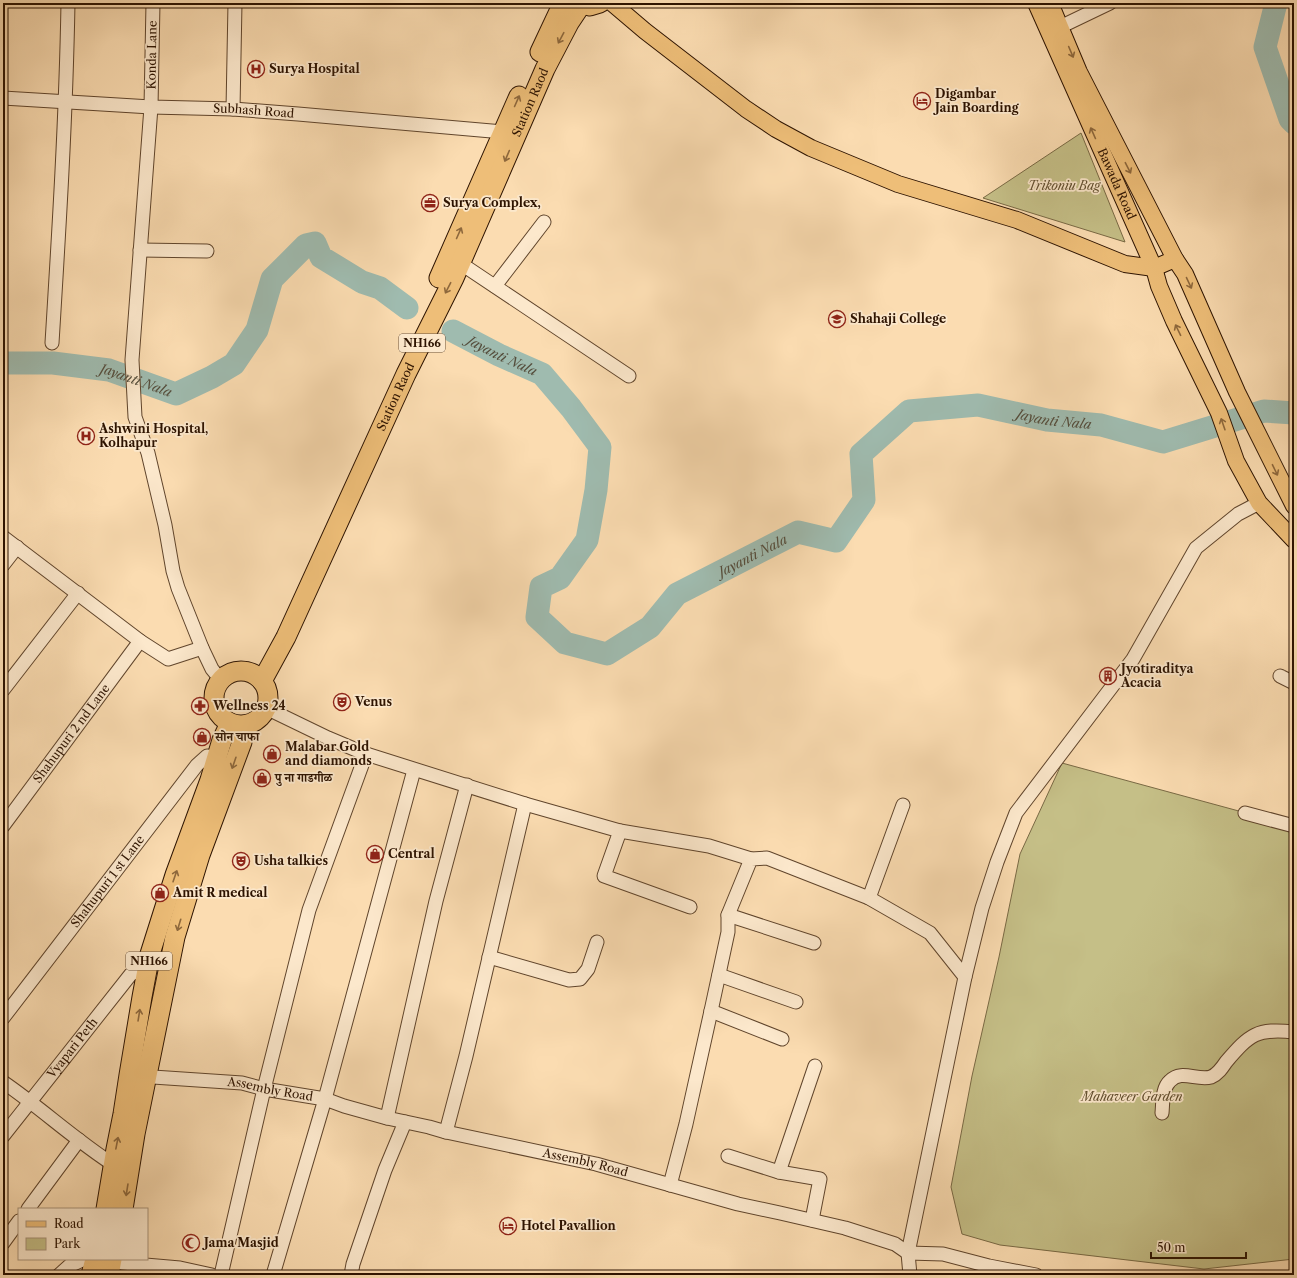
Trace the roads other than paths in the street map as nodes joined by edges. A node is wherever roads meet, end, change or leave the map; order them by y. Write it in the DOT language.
graph roads {
  1 [pos="68,3"];
  2 [pos="152,3"];
  3 [pos="235,3"];
  4 [pos="600,3"];
  5 [pos="612,3"];
  6 [pos="1036,3"];
  7 [pos="1050,3"];
  8 [pos="1110,3"];
  9 [pos="574,4"];
  10 [pos="1060,27"];
  11 [pos="3,98"];
  12 [pos="65,102"];
  13 [pos="151,107"];
  14 [pos="232,109"];
  15 [pos="503,132"];
  16 [pos="544,222"];
  17 [pos="140,250"];
  18 [pos="207,251"];
  19 [pos="1175,259"];
  20 [pos="460,263"];
  21 [pos="1154,268"];
  22 [pos="495,286"];
  23 [pos="52,343"];
  24 [pos="629,376"];
  25 [pos="1259,503"];
  26 [pos="1294,506"];
  27 [pos="3,537"];
  28 [pos="1294,540"];
  29 [pos="17,547"];
  30 [pos="3,565"];
  31 [pos="78,593"];
  32 [pos="140,641"];
  33 [pos="202,648"];
  34 [pos="1280,676"];
  35 [pos="258,678"];
  36 [pos="221,680"];
  37 [pos="1294,683"];
  38 [pos="3,690"];
  39 [pos="266,708"];
  40 [pos="231,721"];
  41 [pos="366,754"];
  42 [pos="218,756"];
  43 [pos="414,770"];
  44 [pos="467,785"];
  45 [pos="525,804"];
  46 [pos="902,805"];
  47 [pos="1245,813"];
  48 [pos="3,826"];
  49 [pos="1294,826"];
  50 [pos="620,831"];
  51 [pos="751,858"];
  52 [pos="869,898"];
  53 [pos="690,907"];
  54 [pos="728,915"];
  55 [pos="597,942"];
  56 [pos="814,943"];
  57 [pos="489,957"];
  58 [pos="147,967"];
  59 [pos="719,975"];
  60 [pos="965,977"];
  61 [pos="796,1002"];
  62 [pos="711,1011"];
  63 [pos="3,1018"];
  64 [pos="1294,1032"];
  65 [pos="782,1039"];
  66 [pos="815,1066"];
  67 [pos="137,1076"];
  68 [pos="3,1082"];
  69 [pos="264,1088"];
  70 [pos="325,1100"];
  71 [pos="30,1101"];
  72 [pos="1162,1113"];
  73 [pos="387,1118"];
  74 [pos="405,1122"];
  75 [pos="446,1132"];
  76 [pos="3,1136"];
  77 [pos="79,1140"];
  78 [pos="728,1156"];
  79 [pos="114,1165"];
  80 [pos="779,1172"];
  81 [pos="670,1185"];
  82 [pos="29,1208"];
  83 [pos="106,1208"];
  84 [pos="123,1208"];
  85 [pos="812,1220"];
  86 [pos="18,1223"];
  87 [pos="3,1243"];
  88 [pos="908,1252"];
  89 [pos="102,1265"];
  90 [pos="179,1272"];
  91 [pos="58,1275"];
  92 [pos="212,1275"];
  93 [pos="221,1275"];
  94 [pos="273,1275"];
  95 [pos="351,1275"];
  96 [pos="910,1275"];
  97 [pos="1036,1275"];
  1 -- 12 [label="street"];
  2 -- 13 [label="street, Konda Lane"];
  3 -- 14 [label="street"];
  4 -- 9 [label="highway"];
  5 -- 21 [label="main road"];
  21 -- 6 [label="main road, Bawada Road, one-way"];
  7 -- 10 [label="main road, Bawada Road"];
  8 -- 10 [label="street"];
  15 -- 9 [label="highway, NH166, one-way"];
  9 -- 20 [label="highway, Station Raod / NH166, one-way"];
  10 -- 19 [label="main road, Bawada Road, one-way"];
  11 -- 12 [label="street, Subhash Road"];
  12 -- 13 [label="street, Subhash Road"];
  12 -- 23 [label="street"];
  13 -- 14 [label="street, Subhash Road"];
  13 -- 17 [label="street, Konda Lane"];
  14 -- 15 [label="street, Subhash Road"];
  35 -- 15 [label="highway, NH166, one-way"];
  16 -- 22 [label="street"];
  17 -- 18 [label="street"];
  17 -- 33 [label="street, Konda Lane"];
  19 -- 21 [label="main road"];
  19 -- 26 [label="main road, Bawada Road, one-way"];
  20 -- 22 [label="street"];
  20 -- 35 [label="highway, Station Raod / NH166, one-way"];
  25 -- 21 [label="main road, Bawada Road, one-way"];
  22 -- 24 [label="street"];
  25 -- 28 [label="main road"];
  25 -- 60 [label="street"];
  27 -- 29 [label="street"];
  29 -- 30 [label="street"];
  29 -- 31 [label="street"];
  31 -- 32 [label="street"];
  31 -- 38 [label="street"];
  32 -- 33 [label="street"];
  32 -- 48 [label="street, Shahupuri 2 nd Lane"];
  33 -- 36 [label="street, Konda Lane"];
  34 -- 37 [label="street"];
  35 -- 36 [label="highway"];
  35 -- 39 [label="highway"];
  36 -- 40 [label="highway, NH166"];
  39 -- 40 [label="highway"];
  39 -- 41 [label="street"];
  40 -- 42 [label="highway, NH166"];
  40 -- 67 [label="highway, NH166, one-way"];
  41 -- 43 [label="street"];
  41 -- 69 [label="street"];
  58 -- 42 [label="highway, NH166, one-way"];
  42 -- 63 [label="street, Shahupuri 1 st Lane"];
  43 -- 44 [label="street"];
  43 -- 70 [label="street"];
  44 -- 45 [label="street"];
  44 -- 73 [label="street"];
  45 -- 50 [label="street"];
  45 -- 57 [label="street"];
  46 -- 52 [label="street"];
  47 -- 49 [label="street"];
  50 -- 51 [label="street"];
  50 -- 53 [label="street"];
  51 -- 52 [label="street"];
  51 -- 54 [label="street"];
  52 -- 60 [label="street"];
  54 -- 56 [label="street"];
  54 -- 59 [label="street"];
  55 -- 57 [label="street"];
  57 -- 75 [label="street"];
  67 -- 58 [label="highway, NH166, one-way"];
  58 -- 71 [label="street, Vyapari Peth"];
  59 -- 61 [label="street"];
  59 -- 62 [label="street"];
  60 -- 88 [label="street"];
  62 -- 65 [label="street"];
  62 -- 81 [label="street"];
  64 -- 72 [label="street"];
  66 -- 80 [label="street"];
  67 -- 69 [label="street, Assembly Road"];
  79 -- 67 [label="highway, NH166, one-way"];
  67 -- 84 [label="highway, NH166, one-way"];
  68 -- 71 [label="street"];
  69 -- 70 [label="street, Assembly Road"];
  69 -- 93 [label="street"];
  70 -- 73 [label="street, Assembly Road"];
  70 -- 94 [label="street"];
  71 -- 76 [label="street, Vyapari Peth"];
  71 -- 77 [label="street"];
  73 -- 74 [label="street, Assembly Road"];
  74 -- 75 [label="street, Assembly Road"];
  74 -- 95 [label="street"];
  75 -- 81 [label="street, Assembly Road"];
  77 -- 79 [label="street"];
  77 -- 82 [label="street"];
  78 -- 80 [label="street"];
  79 -- 83 [label="highway, NH166"];
  80 -- 85 [label="street"];
  81 -- 85 [label="street, Assembly Road"];
  85 -- 88 [label="street, Assembly Road"];
  86 -- 87 [label="street"];
  88 -- 96 [label="street"];
  88 -- 97 [label="street, Assembly Road"];
  89 -- 90 [label="street"];
  89 -- 91 [label="street"];
  90 -- 92 [label="street"];
}
